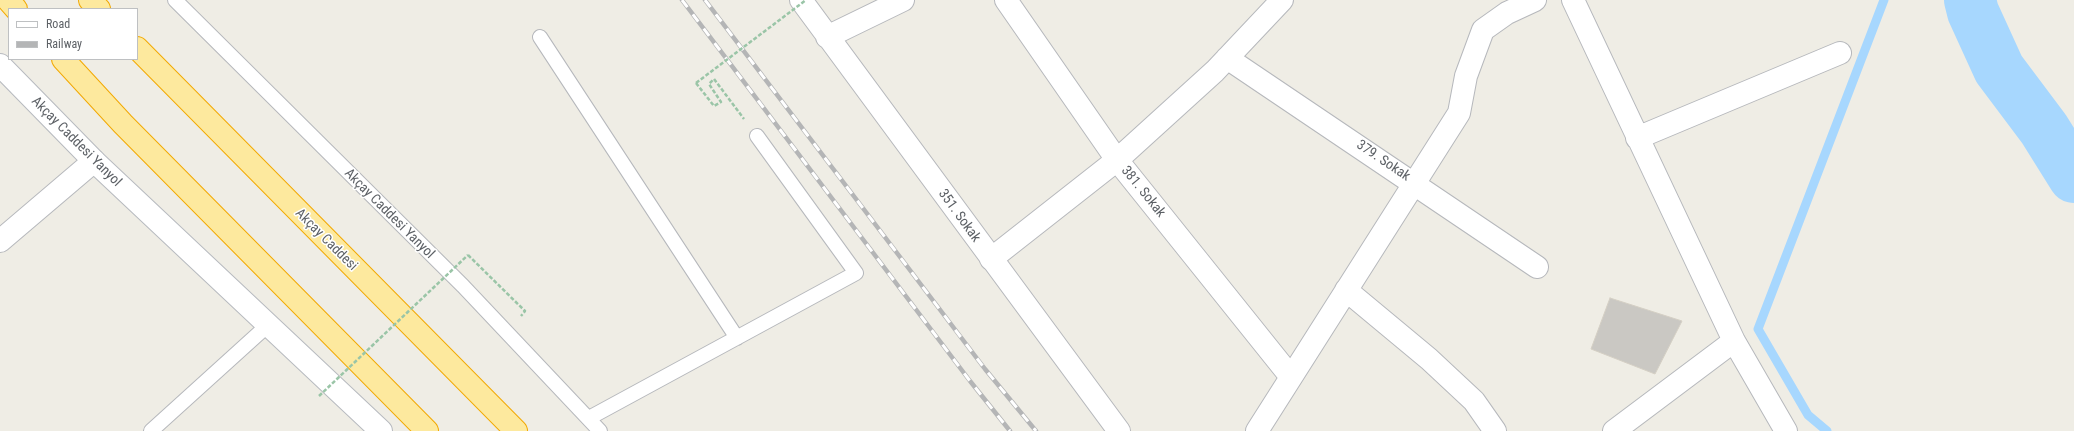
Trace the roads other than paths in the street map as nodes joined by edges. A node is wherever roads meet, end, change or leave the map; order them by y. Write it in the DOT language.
graph roads {
  1 [pos="8,0"];
  2 [pos="90,0"];
  3 [pos="175,0"];
  4 [pos="801,0"];
  5 [pos="903,0"];
  6 [pos="1006,0"];
  7 [pos="1282,0"];
  8 [pos="1535,0"];
  9 [pos="1573,0"];
  10 [pos="15,8"];
  11 [pos="98,8"];
  12 [pos="540,37"];
  13 [pos="827,37"];
  14 [pos="138,49"];
  15 [pos="1840,53"];
  16 [pos="1227,58"];
  17 [pos="64,60"];
  18 [pos="0,65"];
  19 [pos="757,136"];
  20 [pos="1637,138"];
  21 [pos="1117,160"];
  22 [pos="94,161"];
  23 [pos="1414,182"];
  24 [pos="0,241"];
  25 [pos="991,259"];
  26 [pos="1537,266"];
  27 [pos="1346,290"];
  28 [pos="268,325"];
  29 [pos="737,338"];
  30 [pos="1734,341"];
  31 [pos="1291,377"];
  32 [pos="589,418"];
  33 [pos="151,431"];
  34 [pos="381,431"];
  35 [pos="427,431"];
  36 [pos="516,431"];
  37 [pos="600,431"];
  38 [pos="1119,431"];
  39 [pos="1257,431"];
  40 [pos="1495,431"];
  41 [pos="1614,431"];
  42 [pos="1786,431"];
  1 -- 10 [label="highway"];
  2 -- 11 [label="highway"];
  3 -- 32 [label="lane, Akçay Caddesi Yanyol"];
  4 -- 13 [label="street, 351. Sokak"];
  5 -- 13 [label="street"];
  6 -- 21 [label="street, 381. Sokak"];
  7 -- 16 [label="street"];
  8 -- 23 [label="street"];
  9 -- 20 [label="street"];
  12 -- 29 [label="lane"];
  13 -- 25 [label="street, 351. Sokak"];
  14 -- 36 [label="highway, Akçay Caddesi"];
  15 -- 20 [label="street"];
  16 -- 21 [label="street"];
  16 -- 23 [label="street, 379. Sokak"];
  17 -- 35 [label="highway"];
  18 -- 22 [label="street, Akçay Caddesi Yanyol"];
  19 -- 29 [label="lane"];
  20 -- 30 [label="street"];
  21 -- 25 [label="street"];
  21 -- 31 [label="street, 381. Sokak"];
  22 -- 24 [label="street"];
  22 -- 28 [label="street, Akçay Caddesi Yanyol"];
  23 -- 26 [label="street, 379. Sokak"];
  23 -- 27 [label="street"];
  25 -- 38 [label="street, 351. Sokak"];
  27 -- 31 [label="street"];
  27 -- 40 [label="street"];
  28 -- 33 [label="lane"];
  28 -- 34 [label="street, Akçay Caddesi Yanyol"];
  29 -- 32 [label="lane"];
  30 -- 41 [label="street"];
  30 -- 42 [label="street"];
  31 -- 39 [label="street"];
  32 -- 37 [label="lane, Akçay Caddesi Yanyol"];
}
